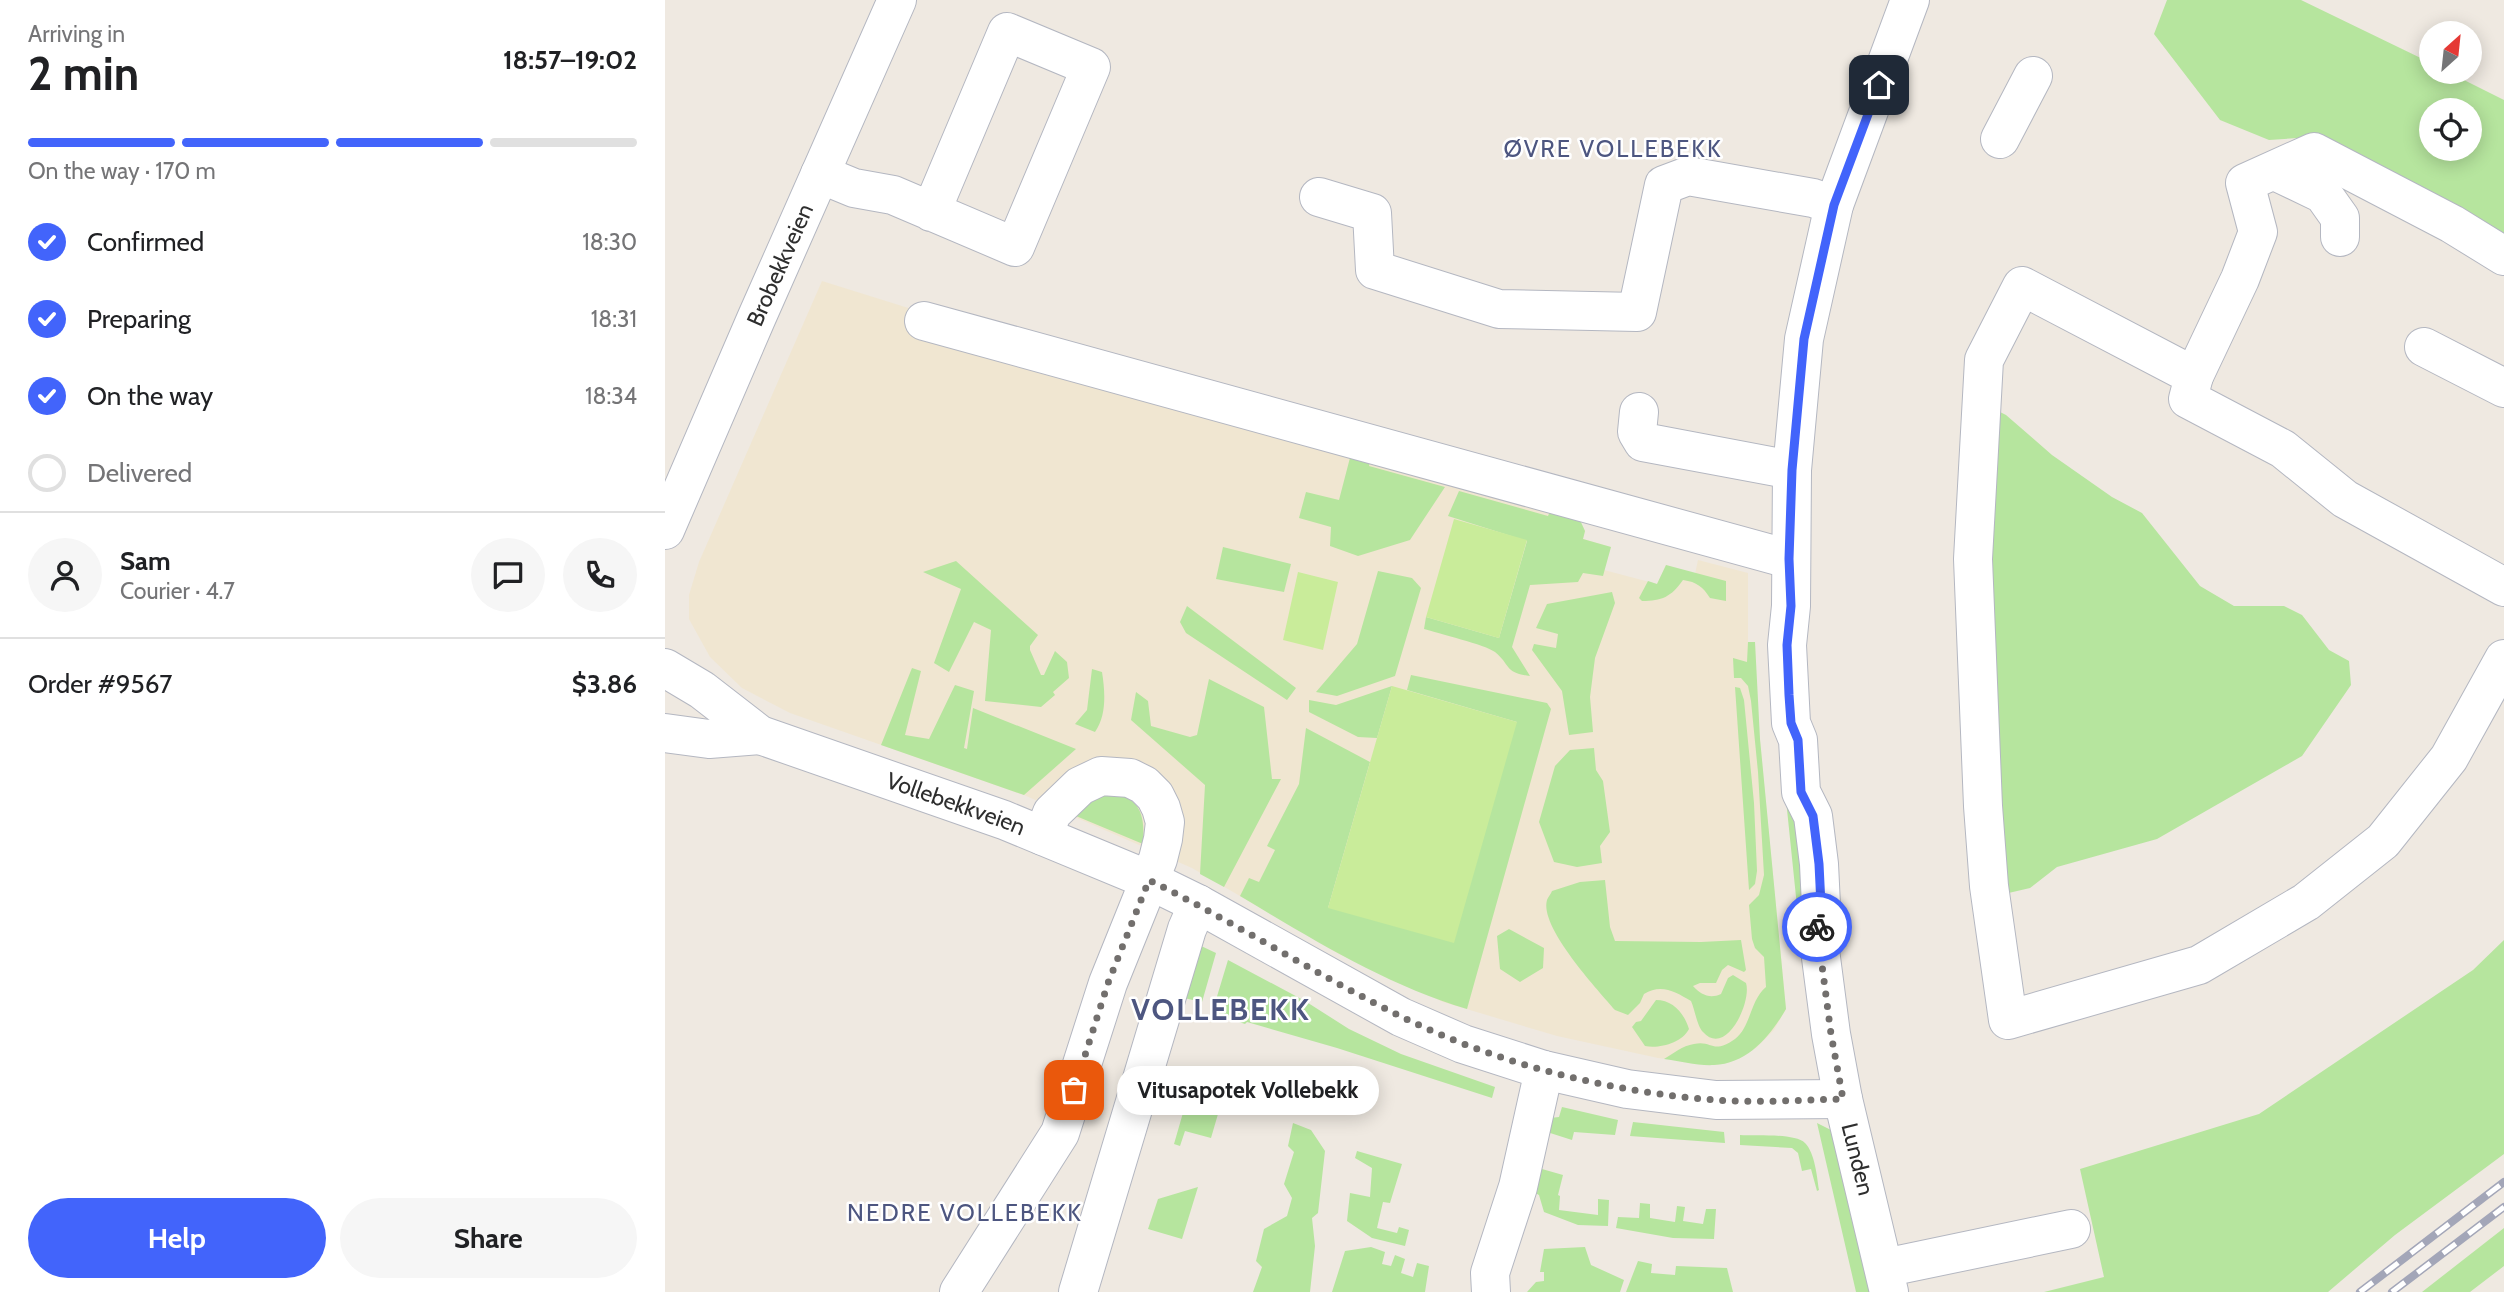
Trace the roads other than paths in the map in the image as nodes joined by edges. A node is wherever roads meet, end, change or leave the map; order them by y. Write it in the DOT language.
graph roads {
  1 [pos="897,0"];
  2 [pos="1910,0"];
  3 [pos="2033,76"];
  4 [pos="2000,139"];
  5 [pos="2275,171"];
  6 [pos="820,174"];
  7 [pos="1319,197"];
  8 [pos="1834,205"];
  9 [pos="931,212"];
  10 [pos="2340,237"];
  11 [pos="2504,256"];
  12 [pos="924,321"];
  13 [pos="2424,347"];
  14 [pos="2193,376"];
  15 [pos="2504,388"];
  16 [pos="1632,424"];
  17 [pos="1792,470"];
  18 [pos="665,529"];
  19 [pos="1789,559"];
  20 [pos="2504,587"];
  21 [pos="2504,659"];
  22 [pos="665,667"];
  23 [pos="665,733"];
  24 [pos="760,735"];
  25 [pos="1043,836"];
  26 [pos="1149,880"];
  27 [pos="1198,904"];
  28 [pos="1544,1070"];
  29 [pos="1843,1099"];
  30 [pos="2071,1229"];
  31 [pos="1886,1280"];
  32 [pos="959,1292"];
  33 [pos="1078,1292"];
  34 [pos="1491,1292"];
  1 -- 6 [label="street, Brobekkveien"];
  2 -- 8 [label="street, Lunden"];
  3 -- 4 [label="street"];
  5 -- 10 [label="street"];
  5 -- 11 [label="street"];
  5 -- 14 [label="street"];
  6 -- 9 [label="street"];
  6 -- 18 [label="street, Brobekkveien"];
  7 -- 8 [label="street"];
  8 -- 17 [label="street, Lunden"];
  9 -- 9 [label="street"];
  12 -- 19 [label="street"];
  13 -- 15 [label="street"];
  14 -- 20 [label="street"];
  14 -- 21 [label="street"];
  16 -- 17 [label="street"];
  17 -- 19 [label="street, Lunden"];
  19 -- 29 [label="street, Lunden"];
  22 -- 24 [label="street, Vollebekkveien"];
  23 -- 24 [label="street, Vollebekkveien"];
  24 -- 25 [label="street, Vollebekkveien"];
  25 -- 26 [label="street, Vollebekkveien"];
  25 -- 26 [label="street"];
  26 -- 27 [label="street, Vollebekkveien"];
  26 -- 32 [label="street"];
  27 -- 28 [label="street, Vollebekkveien"];
  27 -- 33 [label="street"];
  28 -- 29 [label="street, Vollebekkveien"];
  28 -- 34 [label="street"];
  29 -- 31 [label="street, Lunden"];
  30 -- 31 [label="street"];
}
